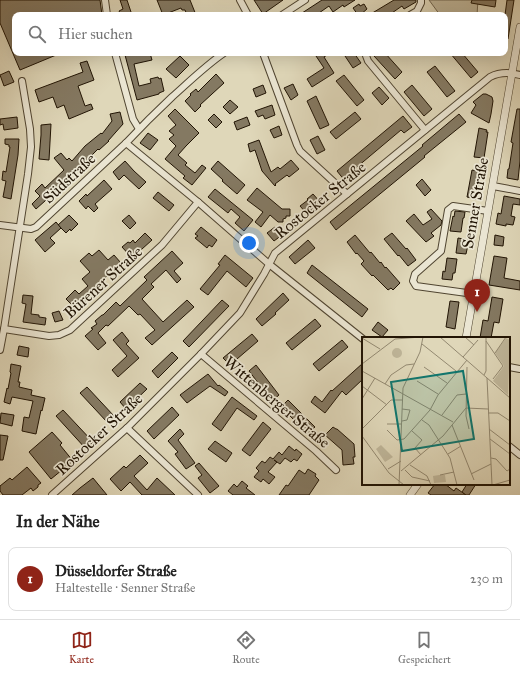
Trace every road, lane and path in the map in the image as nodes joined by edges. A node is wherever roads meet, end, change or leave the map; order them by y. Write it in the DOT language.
graph roads {
  1 [pos="105,0"];
  2 [pos="240,0"];
  3 [pos="305,0"];
  4 [pos="421,0"];
  5 [pos="107,12"];
  6 [pos="246,12"];
  7 [pos="287,12"];
  8 [pos="415,12"];
  9 [pos="520,27"];
  10 [pos="116,56"];
  11 [pos="220,56"];
  12 [pos="263,56"];
  13 [pos="366,56"];
  14 [pos="512,73"];
  15 [pos="520,75"];
  16 [pos="22,81"];
  17 [pos="139,129"];
  18 [pos="426,130"];
  19 [pos="126,143"];
  20 [pos="493,186"];
  21 [pos="520,191"];
  22 [pos="347,194"];
  23 [pos="198,202"];
  24 [pos="488,212"];
  25 [pos="0,225"];
  26 [pos="19,228"];
  27 [pos="269,264"];
  28 [pos="474,294"];
  29 [pos="4,329"];
  30 [pos="466,337"];
  31 [pos="362,338"];
  32 [pos="0,350"];
  33 [pos="201,354"];
  34 [pos="510,367"];
  35 [pos="520,369"];
  36 [pos="127,428"];
  37 [pos="510,447"];
  38 [pos="520,455"];
  39 [pos="336,470"];
  40 [pos="417,485"];
  41 [pos="52,495"];
  42 [pos="198,495"];
  43 [pos="410,495"];
  1 -- 5 [label="street"];
  2 -- 6 [label="street"];
  3 -- 7 [label="street"];
  4 -- 8 [label="street"];
  9 -- 14 [label="street, Senner Straße"];
  10 -- 17 [label="street"];
  11 -- 17 [label="street, Südstraße"];
  12 -- 22 [label="street"];
  13 -- 18 [label="street"];
  14 -- 15 [label="street"];
  14 -- 18 [label="street, Rostocker Straße"];
  14 -- 20 [label="street, Senner Straße"];
  16 -- 26 [label="street"];
  17 -- 19 [label="street, Südstraße"];
  18 -- 22 [label="street, Rostocker Straße"];
  19 -- 23 [label="street"];
  19 -- 26 [label="street, Südstraße"];
  20 -- 21 [label="street"];
  20 -- 24 [label="street, Senner Straße"];
  22 -- 27 [label="street, Rostocker Straße"];
  23 -- 27 [label="street"];
  23 -- 29 [label="street, Bürener Straße"];
  24 -- 28 [label="street, Senner Straße"];
  24 -- 28 [label="street"];
  25 -- 26 [label="street, Südstraße"];
  26 -- 29 [label="street"];
  27 -- 31 [label="street"];
  27 -- 33 [label="street, Rostocker Straße"];
  28 -- 30 [label="street, Senner Straße"];
  29 -- 32 [label="street"];
  33 -- 36 [label="street, Rostocker Straße"];
  33 -- 39 [label="street, Wittenberger Straße"];
  34 -- 35 [label="street"];
  36 -- 41 [label="street, Rostocker Straße"];
  36 -- 42 [label="street"];
  37 -- 38 [label="street"];
  40 -- 43 [label="street"];
}
